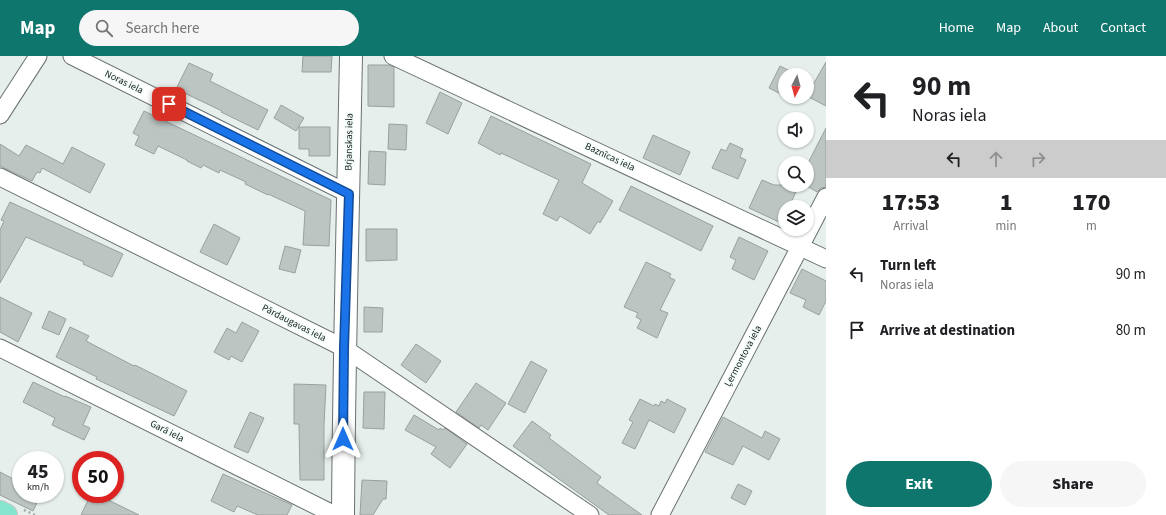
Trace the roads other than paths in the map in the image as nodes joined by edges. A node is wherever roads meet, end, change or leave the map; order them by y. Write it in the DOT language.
graph roads {
  1 [pos="38,56"];
  2 [pos="72,56"];
  3 [pos="351,56"];
  4 [pos="393,56"];
  5 [pos="0,115"];
  6 [pos="0,176"];
  7 [pos="349,194"];
  8 [pos="826,197"];
  9 [pos="801,247"];
  10 [pos="826,259"];
  11 [pos="0,348"];
  12 [pos="344,348"];
  13 [pos="0,512"];
  14 [pos="6,515"];
  15 [pos="335,515"];
  16 [pos="343,515"];
  17 [pos="590,515"];
  18 [pos="660,515"];
  1 -- 5 [label="street"];
  2 -- 7 [label="street, Noras iela"];
  3 -- 7 [label="main road, Brjanskas iela"];
  4 -- 9 [label="street, Baznīcas iela"];
  6 -- 12 [label="street, Pārdaugavas iela"];
  7 -- 12 [label="main road, Brjanskas iela"];
  8 -- 9 [label="street, Ļermontova iela"];
  9 -- 10 [label="street, Baznīcas iela"];
  9 -- 18 [label="street, Ļermontova iela"];
  11 -- 15 [label="street, Garā iela"];
  12 -- 16 [label="main road, Brjanskas iela"];
  12 -- 17 [label="street, Pārdaugavas iela"];
  13 -- 14 [label="main road"];
}
